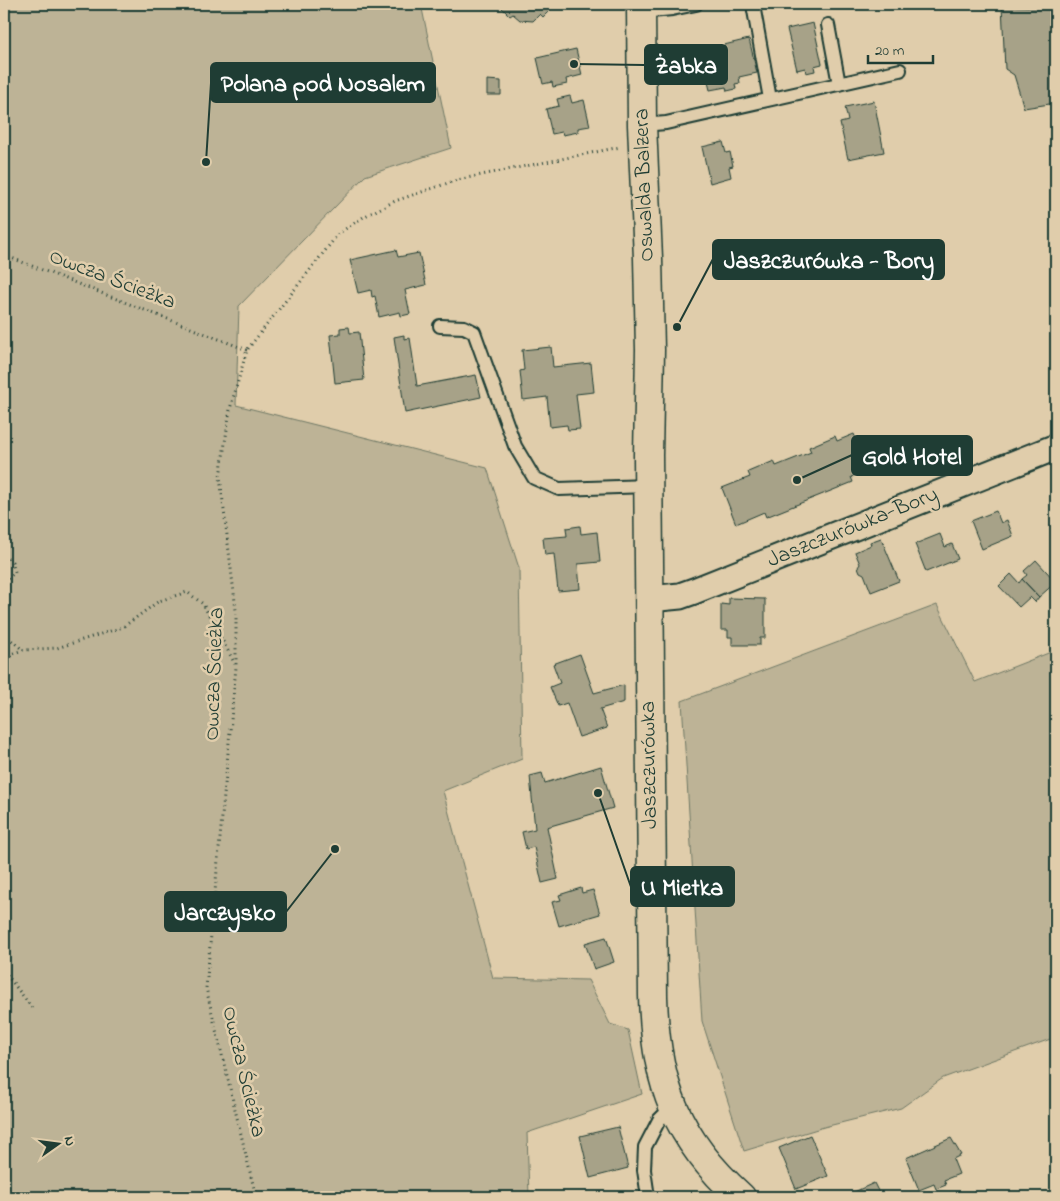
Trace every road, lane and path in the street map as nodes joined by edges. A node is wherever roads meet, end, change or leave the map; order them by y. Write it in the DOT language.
graph roads {
  1 [pos="696,4"];
  2 [pos="753,5"];
  3 [pos="641,8"];
  4 [pos="828,25"];
  5 [pos="900,70"];
  6 [pos="839,84"];
  7 [pos="770,100"];
  8 [pos="642,135"];
  9 [pos="4,255"];
  10 [pos="649,306"];
  11 [pos="440,326"];
  12 [pos="247,350"];
  13 [pos="1056,448"];
  14 [pos="648,486"];
  15 [pos="4,556"];
  16 [pos="4,582"];
  17 [pos="648,599"];
  18 [pos="4,634"];
  19 [pos="23,650"];
  20 [pos="236,667"];
  21 [pos="4,686"];
  22 [pos="4,971"];
  23 [pos="32,1008"];
  24 [pos="675,1111"];
  25 [pos="256,1197"];
  26 [pos="648,1197"];
  27 [pos="741,1197"];
  1 -- 3 [label="lane"];
  2 -- 7 [label="lane"];
  3 -- 8 [label="street, Oswalda Balzera"];
  4 -- 6 [label="lane"];
  5 -- 6 [label="lane"];
  6 -- 7 [label="lane"];
  7 -- 8 [label="lane"];
  8 -- 10 [label="street, Oswalda Balzera"];
  8 -- 12 [label="path"];
  9 -- 12 [label="path, Owcza Ścieżka"];
  10 -- 14 [label="street, Jaszczurówka"];
  11 -- 14 [label="lane"];
  12 -- 20 [label="path, Owcza Ścieżka"];
  13 -- 17 [label="street, Jaszczurówka-Bory"];
  14 -- 17 [label="street, Jaszczurówka"];
  15 -- 16 [label="path"];
  17 -- 24 [label="street, Jaszczurówka"];
  18 -- 19 [label="path"];
  19 -- 20 [label="path"];
  19 -- 21 [label="path"];
  20 -- 25 [label="path, Owcza Ścieżka"];
  22 -- 23 [label="path"];
  24 -- 26 [label="lane"];
  24 -- 27 [label="street, Jaszczurówka"];
}
